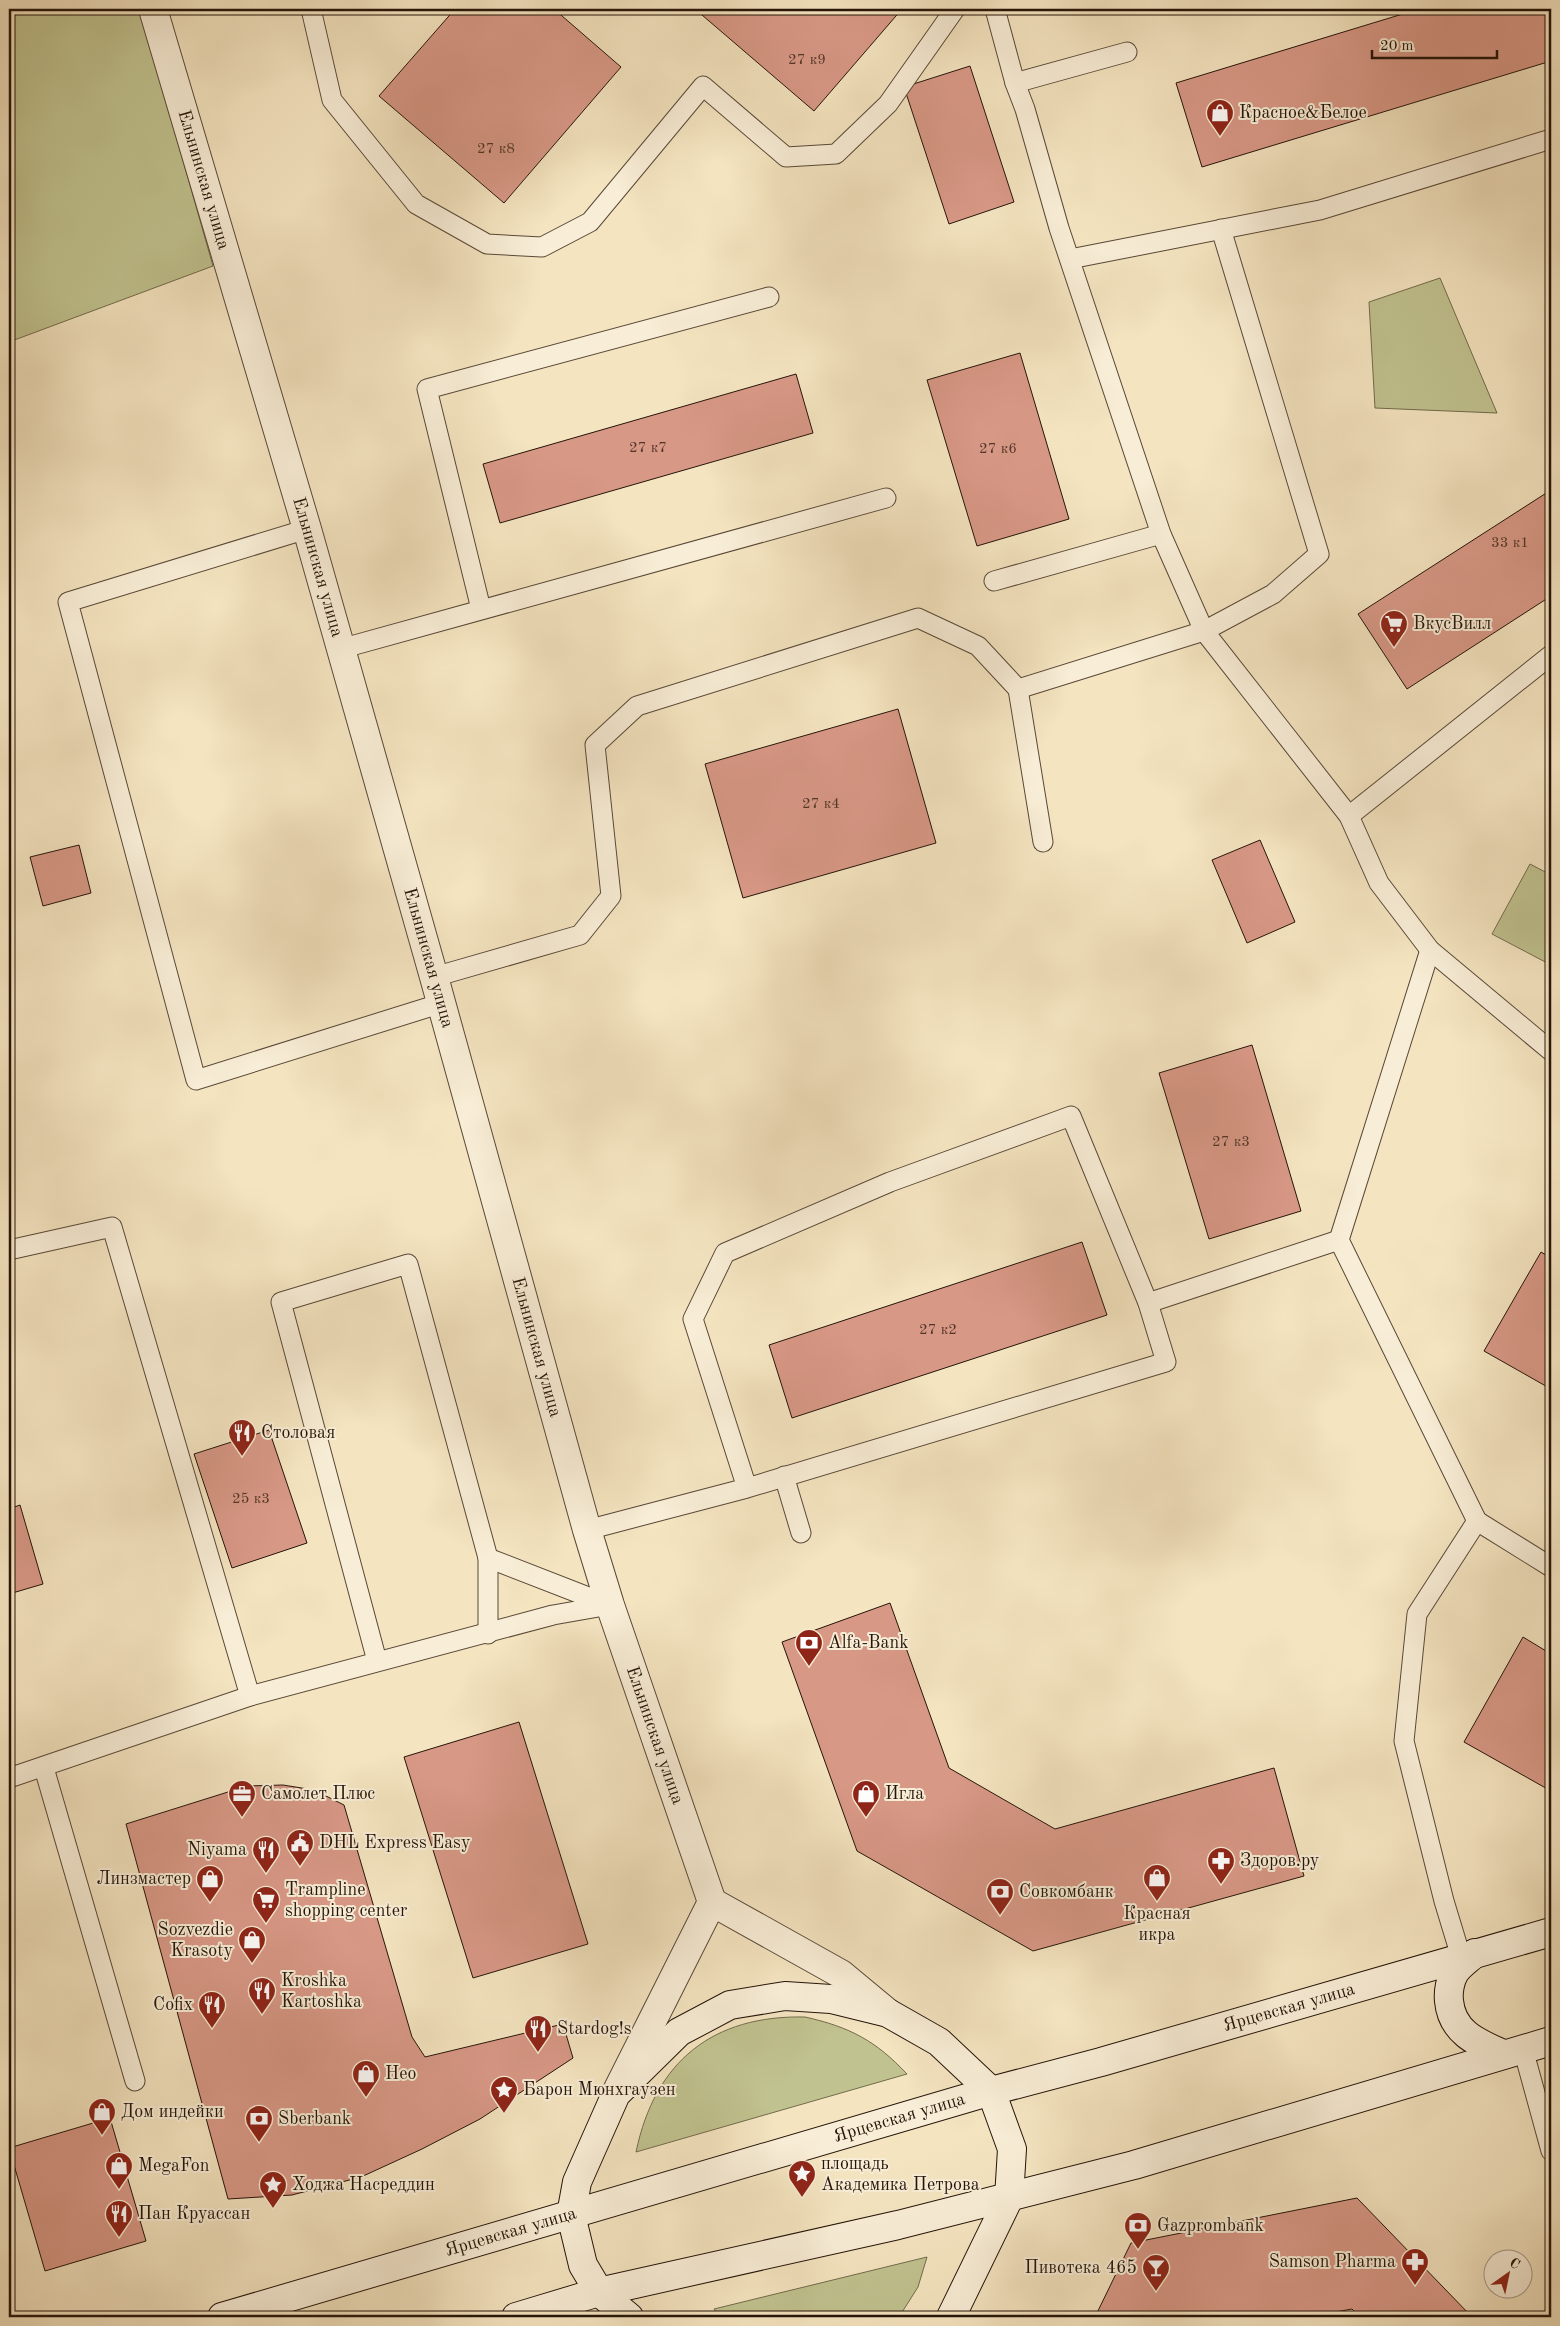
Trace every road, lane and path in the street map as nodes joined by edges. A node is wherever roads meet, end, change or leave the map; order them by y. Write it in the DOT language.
graph roads {
  1 [pos="153,9"];
  2 [pos="311,9"];
  3 [pos="955,9"];
  4 [pos="995,9"];
  5 [pos="1127,52"];
  6 [pos="1015,83"];
  7 [pos="1551,139"];
  8 [pos="1221,229"];
  9 [pos="1070,259"];
  10 [pos="769,297"];
  11 [pos="886,498"];
  12 [pos="306,529"];
  13 [pos="1161,534"];
  14 [pos="994,581"];
  15 [pos="481,609"];
  16 [pos="1204,631"];
  17 [pos="340,649"];
  18 [pos="1551,655"];
  19 [pos="1018,689"];
  20 [pos="1349,816"];
  21 [pos="1043,842"];
  22 [pos="1430,950"];
  23 [pos="434,977"];
  24 [pos="442,1003"];
  25 [pos="1551,1051"];
  26 [pos="1339,1240"];
  27 [pos="9,1250"];
  28 [pos="1148,1303"];
  29 [pos="784,1476"];
  30 [pos="747,1488"];
  31 [pos="1477,1522"];
  32 [pos="587,1530"];
  33 [pos="801,1533"];
  34 [pos="488,1558"];
  35 [pos="1551,1567"];
  36 [pos="610,1605"];
  37 [pos="488,1634"];
  38 [pos="377,1661"];
  39 [pos="250,1696"];
  40 [pos="44,1768"];
  41 [pos="9,1778"];
  42 [pos="712,1902"];
  43 [pos="1551,1932"];
  44 [pos="1468,1955"];
  45 [pos="888,2014"];
  46 [pos="1551,2041"];
  47 [pos="1513,2052"];
  48 [pos="135,2081"];
  49 [pos="991,2091"];
  50 [pos="616,2094"];
  51 [pos="1551,2151"];
  52 [pos="1009,2198"];
  53 [pos="571,2215"];
  54 [pos="966,2289"];
  55 [pos="599,2292"];
  56 [pos="222,2317"];
  57 [pos="516,2317"];
  58 [pos="629,2317"];
  59 [pos="940,2317"];
  60 [pos="951,2317"];
  1 -- 12 [label="street, Ельнинская улица"];
  2 -- 3 [label="lane"];
  4 -- 6 [label="lane"];
  5 -- 6 [label="lane"];
  6 -- 9 [label="lane"];
  7 -- 8 [label="lane"];
  8 -- 9 [label="lane"];
  8 -- 16 [label="lane"];
  9 -- 13 [label="lane"];
  10 -- 15 [label="lane"];
  11 -- 15 [label="lane"];
  12 -- 17 [label="street, Ельнинская улица"];
  12 -- 24 [label="lane"];
  13 -- 14 [label="lane"];
  13 -- 16 [label="lane"];
  15 -- 17 [label="lane"];
  16 -- 19 [label="lane"];
  16 -- 20 [label="lane"];
  17 -- 23 [label="street, Ельнинская улица"];
  18 -- 20 [label="lane"];
  19 -- 21 [label="lane"];
  19 -- 23 [label="lane"];
  20 -- 22 [label="lane"];
  22 -- 25 [label="lane"];
  22 -- 26 [label="lane"];
  23 -- 24 [label="street, Ельнинская улица"];
  24 -- 32 [label="street, Ельнинская улица"];
  26 -- 28 [label="lane"];
  26 -- 31 [label="lane"];
  27 -- 39 [label="lane"];
  28 -- 29 [label="lane"];
  28 -- 30 [label="lane"];
  29 -- 30 [label="lane"];
  29 -- 33 [label="lane"];
  30 -- 32 [label="lane"];
  31 -- 35 [label="lane"];
  31 -- 44 [label="lane"];
  32 -- 36 [label="street, Ельнинская улица"];
  34 -- 36 [label="lane"];
  34 -- 37 [label="lane"];
  34 -- 38 [label="lane"];
  36 -- 37 [label="lane"];
  36 -- 42 [label="street, Ельнинская улица"];
  37 -- 38 [label="lane"];
  38 -- 39 [label="lane"];
  39 -- 40 [label="lane"];
  40 -- 41 [label="lane"];
  40 -- 48 [label="lane"];
  42 -- 45 [label="street"];
  42 -- 50 [label="street"];
  43 -- 44 [label="street, Ярцевская улица"];
  44 -- 47 [label="street"];
  44 -- 49 [label="street, Ярцевская улица"];
  45 -- 49 [label="street"];
  45 -- 50 [label="street"];
  46 -- 47 [label="street"];
  47 -- 51 [label="lane"];
  47 -- 52 [label="street"];
  49 -- 52 [label="street"];
  49 -- 53 [label="street, Ярцевская улица"];
  50 -- 53 [label="street"];
  52 -- 54 [label="street"];
  52 -- 55 [label="street"];
  53 -- 55 [label="street"];
  53 -- 56 [label="street, Ярцевская улица"];
  54 -- 59 [label="street"];
  54 -- 60 [label="street"];
  55 -- 57 [label="street"];
  55 -- 58 [label="street"];
}
